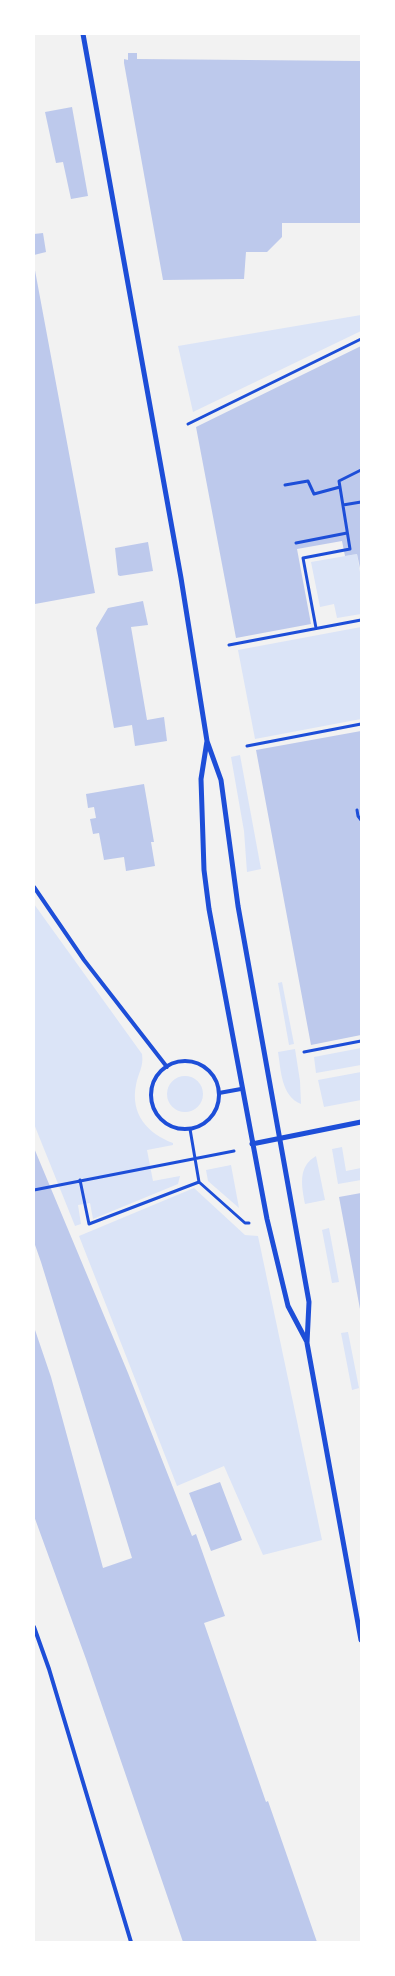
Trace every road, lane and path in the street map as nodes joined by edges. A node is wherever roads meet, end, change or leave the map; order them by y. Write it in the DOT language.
graph roads {
  1 [pos="83,34"];
  2 [pos="361,339"];
  3 [pos="188,424"];
  4 [pos="361,470"];
  5 [pos="285,485"];
  6 [pos="340,487"];
  7 [pos="361,502"];
  8 [pos="343,505"];
  9 [pos="347,533"];
  10 [pos="296,543"];
  11 [pos="361,620"];
  12 [pos="316,628"];
  13 [pos="229,646"];
  14 [pos="361,724"];
  15 [pos="207,741"];
  16 [pos="247,746"];
  17 [pos="357,810"];
  18 [pos="361,820"];
  19 [pos="34,887"];
  20 [pos="361,1041"];
  21 [pos="304,1052"];
  22 [pos="167,1067"];
  23 [pos="241,1089"];
  24 [pos="219,1094"];
  25 [pos="361,1122"];
  26 [pos="190,1129"];
  27 [pos="281,1138"];
  28 [pos="252,1144"];
  29 [pos="236,1150"];
  30 [pos="195,1158"];
  31 [pos="80,1180"];
  32 [pos="200,1182"];
  33 [pos="34,1190"];
  34 [pos="250,1222"];
  35 [pos="307,1342"];
  36 [pos="34,1627"];
  37 [pos="361,1640"];
  38 [pos="131,1942"];
  1 -- 15 [label="street"];
  2 -- 3 [label="path"];
  4 -- 6 [label="path"];
  5 -- 6 [label="path"];
  6 -- 8 [label="path"];
  7 -- 8 [label="path"];
  8 -- 9 [label="path"];
  9 -- 10 [label="path"];
  9 -- 12 [label="path"];
  11 -- 12 [label="path"];
  12 -- 13 [label="path"];
  14 -- 16 [label="path"];
  15 -- 23 [label="street"];
  15 -- 27 [label="street"];
  17 -- 18 [label="path"];
  19 -- 22 [label="lane"];
  20 -- 21 [label="path"];
  22 -- 24 [label="lane"];
  22 -- 26 [label="lane"];
  23 -- 24 [label="lane"];
  23 -- 28 [label="street"];
  24 -- 26 [label="lane"];
  25 -- 27 [label="street"];
  26 -- 30 [label="path"];
  27 -- 28 [label="street"];
  27 -- 35 [label="street"];
  28 -- 35 [label="street"];
  29 -- 30 [label="path"];
  30 -- 31 [label="path"];
  30 -- 32 [label="path"];
  31 -- 32 [label="path"];
  31 -- 33 [label="path"];
  32 -- 34 [label="path"];
  35 -- 37 [label="street"];
  36 -- 38 [label="lane"];
}
